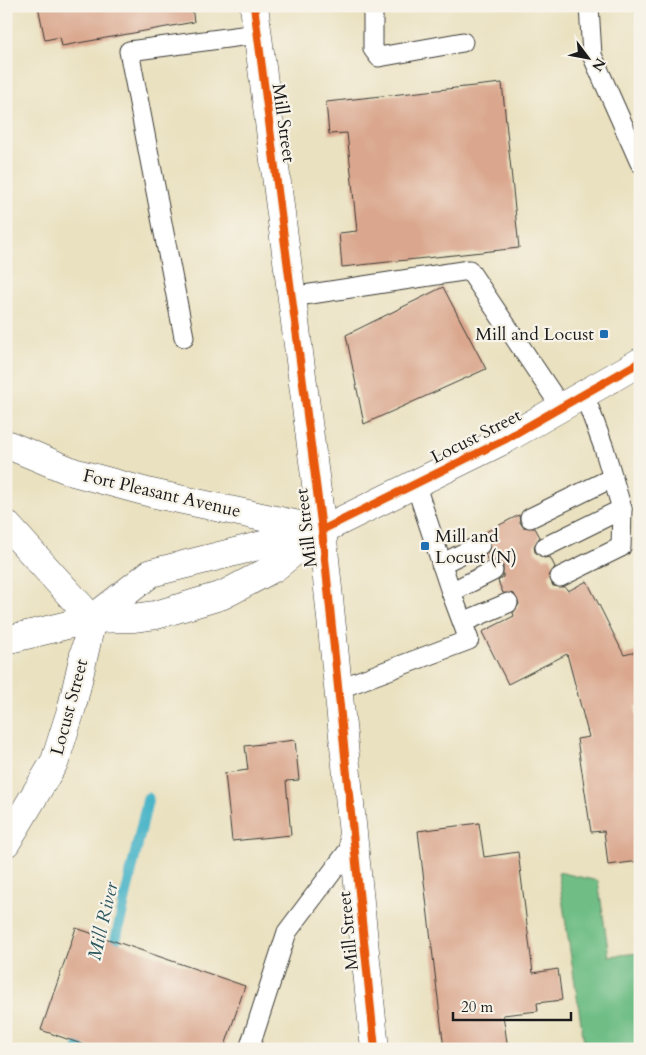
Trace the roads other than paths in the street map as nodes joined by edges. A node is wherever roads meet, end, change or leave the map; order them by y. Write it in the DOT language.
graph roads {
  1 [pos="254,6"];
  2 [pos="374,6"];
  3 [pos="588,6"];
  4 [pos="256,34"];
  5 [pos="463,42"];
  6 [pos="640,163"];
  7 [pos="292,297"];
  8 [pos="184,337"];
  9 [pos="640,362"];
  10 [pos="573,400"];
  11 [pos="6,444"];
  12 [pos="612,478"];
  13 [pos="415,483"];
  14 [pos="622,509"];
  15 [pos="530,518"];
  16 [pos="6,524"];
  17 [pos="322,530"];
  18 [pos="480,544"];
  19 [pos="545,548"];
  20 [pos="441,564"];
  21 [pos="494,571"];
  22 [pos="560,577"];
  23 [pos="451,592"];
  24 [pos="508,603"];
  25 [pos="92,619"];
  26 [pos="463,622"];
  27 [pos="6,640"];
  28 [pos="338,689"];
  29 [pos="6,843"];
  30 [pos="354,843"];
  31 [pos="250,1049"];
  32 [pos="375,1049"];
  1 -- 4 [label="street, Mill Street"];
  2 -- 5 [label="lane"];
  3 -- 6 [label="lane"];
  4 -- 7 [label="street, Mill Street"];
  4 -- 8 [label="lane"];
  7 -- 10 [label="lane"];
  7 -- 17 [label="street, Mill Street"];
  9 -- 10 [label="street, Locust Street"];
  10 -- 12 [label="lane"];
  10 -- 13 [label="street, Locust Street"];
  11 -- 17 [label="street, Fort Pleasant Avenue"];
  12 -- 14 [label="lane"];
  12 -- 15 [label="lane"];
  13 -- 17 [label="street, Locust Street"];
  13 -- 20 [label="lane"];
  14 -- 19 [label="lane"];
  14 -- 22 [label="lane"];
  16 -- 25 [label="street"];
  17 -- 25 [label="street, Locust Street"];
  17 -- 25 [label="street, Locust Street"];
  17 -- 28 [label="street, Mill Street"];
  18 -- 20 [label="lane"];
  20 -- 23 [label="lane"];
  21 -- 23 [label="lane"];
  23 -- 26 [label="lane"];
  24 -- 26 [label="lane"];
  25 -- 27 [label="street"];
  25 -- 29 [label="street, Locust Street"];
  26 -- 28 [label="lane"];
  28 -- 30 [label="street, Mill Street"];
  30 -- 31 [label="lane"];
  30 -- 32 [label="street, Mill Street"];
}
